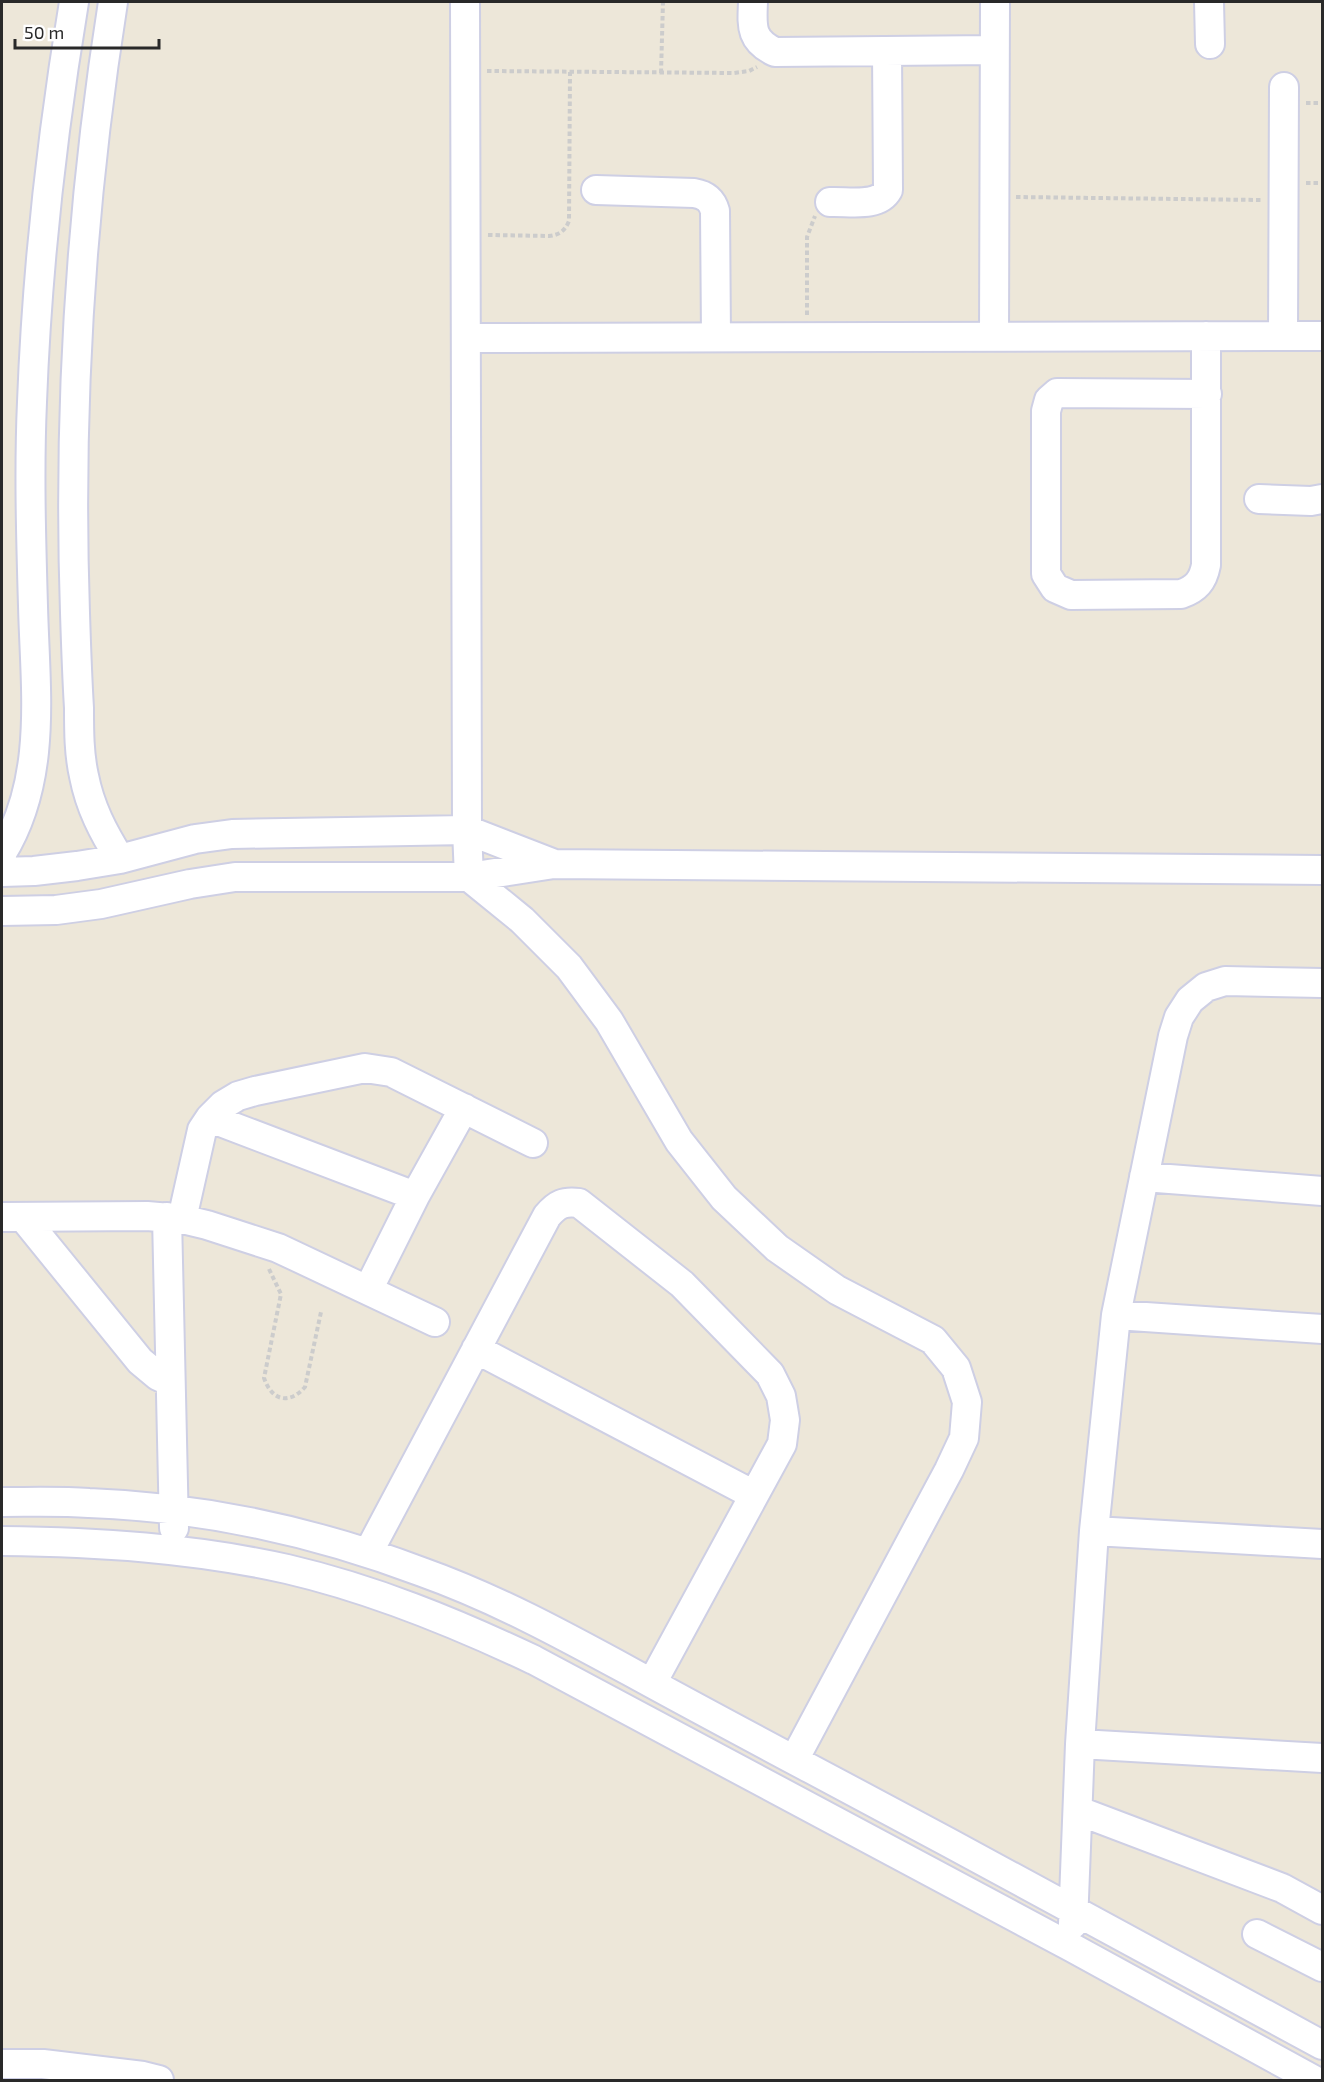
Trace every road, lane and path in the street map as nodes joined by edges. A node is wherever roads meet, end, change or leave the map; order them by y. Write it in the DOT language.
graph roads {
  1 [pos="74,2"];
  2 [pos="113,2"];
  3 [pos="465,2"];
  4 [pos="663,2"];
  5 [pos="753,2"];
  6 [pos="995,2"];
  7 [pos="1209,2"];
  8 [pos="1210,44"];
  9 [pos="994,50"];
  10 [pos="775,52"];
  11 [pos="887,52"];
  12 [pos="63,66"];
  13 [pos="102,71"];
  14 [pos="465,71"];
  15 [pos="570,72"];
  16 [pos="661,73"];
  17 [pos="1284,87"];
  18 [pos="596,190"];
  19 [pos="994,197"];
  20 [pos="1284,200"];
  21 [pos="830,202"];
  22 [pos="466,234"];
  23 [pos="1206,336"];
  24 [pos="1283,336"];
  25 [pos="1323,336"];
  26 [pos="716,337"];
  27 [pos="806,337"];
  28 [pos="994,337"];
  29 [pos="466,338"];
  30 [pos="1208,394"];
  31 [pos="1259,499"];
  32 [pos="1323,499"];
  33 [pos="467,830"];
  34 [pos="2,853"];
  35 [pos="120,859"];
  36 [pos="554,864"];
  37 [pos="1323,870"];
  38 [pos="2,872"];
  39 [pos="469,877"];
  40 [pos="2,912"];
  41 [pos="1323,983"];
  42 [pos="464,1108"];
  43 [pos="210,1118"];
  44 [pos="533,1143"];
  45 [pos="1144,1177"];
  46 [pos="1323,1191"];
  47 [pos="415,1196"];
  48 [pos="12,1217"];
  49 [pos="175,1218"];
  50 [pos="256,1241"];
  51 [pos="368,1290"];
  52 [pos="321,1312"];
  53 [pos="1116,1315"];
  54 [pos="435,1322"];
  55 [pos="1323,1329"];
  56 [pos="476,1350"];
  57 [pos="169,1381"];
  58 [pos="754,1495"];
  59 [pos="2,1502"];
  60 [pos="90,1503"];
  61 [pos="173,1510"];
  62 [pos="1094,1531"];
  63 [pos="2,1541"];
  64 [pos="87,1542"];
  65 [pos="1323,1544"];
  66 [pos="174,1551"];
  67 [pos="362,1551"];
  68 [pos="347,1585"];
  69 [pos="551,1628"];
  70 [pos="534,1660"];
  71 [pos="652,1683"];
  72 [pos="1080,1744"];
  73 [pos="1323,1758"];
  74 [pos="794,1760"];
  75 [pos="876,1804"];
  76 [pos="1079,1811"];
  77 [pos="860,1834"];
  78 [pos="1074,1909"];
  79 [pos="1323,1910"];
  80 [pos="1257,1934"];
  81 [pos="1071,1947"];
  82 [pos="1323,1967"];
  83 [pos="1323,2045"];
  84 [pos="2,2064"];
  85 [pos="159,2080"];
  86 [pos="1314,2080"];
  1 -- 12 [label="street"];
  2 -- 13 [label="street"];
  3 -- 14 [label="street"];
  4 -- 16 [label="path"];
  5 -- 10 [label="street"];
  6 -- 9 [label="street"];
  7 -- 8 [label="street"];
  9 -- 11 [label="street"];
  9 -- 19 [label="street"];
  10 -- 11 [label="street"];
  10 -- 16 [label="path"];
  11 -- 21 [label="street"];
  12 -- 13 [label="street"];
  12 -- 34 [label="street"];
  13 -- 35 [label="street"];
  14 -- 15 [label="path"];
  14 -- 22 [label="street"];
  15 -- 16 [label="path"];
  15 -- 22 [label="path"];
  17 -- 20 [label="street"];
  18 -- 26 [label="street"];
  19 -- 20 [label="path"];
  19 -- 28 [label="street"];
  20 -- 24 [label="street"];
  21 -- 27 [label="path"];
  22 -- 29 [label="street"];
  23 -- 24 [label="street"];
  23 -- 28 [label="street"];
  23 -- 30 [label="street"];
  24 -- 25 [label="street"];
  26 -- 27 [label="street"];
  26 -- 29 [label="street"];
  27 -- 28 [label="street"];
  29 -- 33 [label="street"];
  30 -- 30 [label="street"];
  31 -- 32 [label="street"];
  33 -- 35 [label="street"];
  33 -- 36 [label="street"];
  33 -- 39 [label="street"];
  35 -- 38 [label="street"];
  36 -- 37 [label="street"];
  36 -- 39 [label="street"];
  39 -- 40 [label="street"];
  39 -- 74 [label="street"];
  41 -- 45 [label="street"];
  42 -- 43 [label="street"];
  42 -- 44 [label="street"];
  42 -- 47 [label="street"];
  43 -- 47 [label="street"];
  43 -- 49 [label="street"];
  45 -- 46 [label="street"];
  45 -- 53 [label="street"];
  47 -- 51 [label="street"];
  48 -- 49 [label="street"];
  48 -- 57 [label="street"];
  49 -- 50 [label="street"];
  49 -- 57 [label="street"];
  50 -- 51 [label="street"];
  50 -- 52 [label="path"];
  51 -- 54 [label="street"];
  53 -- 55 [label="street"];
  53 -- 62 [label="street"];
  56 -- 58 [label="street"];
  56 -- 58 [label="street"];
  56 -- 67 [label="street"];
  57 -- 61 [label="street"];
  58 -- 71 [label="street"];
  59 -- 60 [label="street"];
  60 -- 61 [label="street"];
  60 -- 64 [label="street"];
  61 -- 66 [label="street"];
  61 -- 67 [label="street"];
  62 -- 65 [label="street"];
  62 -- 72 [label="street"];
  63 -- 64 [label="street"];
  64 -- 66 [label="street"];
  66 -- 68 [label="street"];
  67 -- 68 [label="street"];
  67 -- 69 [label="street"];
  68 -- 70 [label="street"];
  69 -- 70 [label="street"];
  69 -- 71 [label="street"];
  70 -- 77 [label="street"];
  71 -- 74 [label="street"];
  72 -- 73 [label="street"];
  72 -- 76 [label="street"];
  74 -- 75 [label="street"];
  75 -- 77 [label="street"];
  75 -- 78 [label="street"];
  76 -- 78 [label="street"];
  76 -- 79 [label="street"];
  77 -- 81 [label="street"];
  78 -- 81 [label="street"];
  78 -- 83 [label="street"];
  80 -- 82 [label="street"];
  81 -- 86 [label="street"];
  84 -- 85 [label="street"];
}
